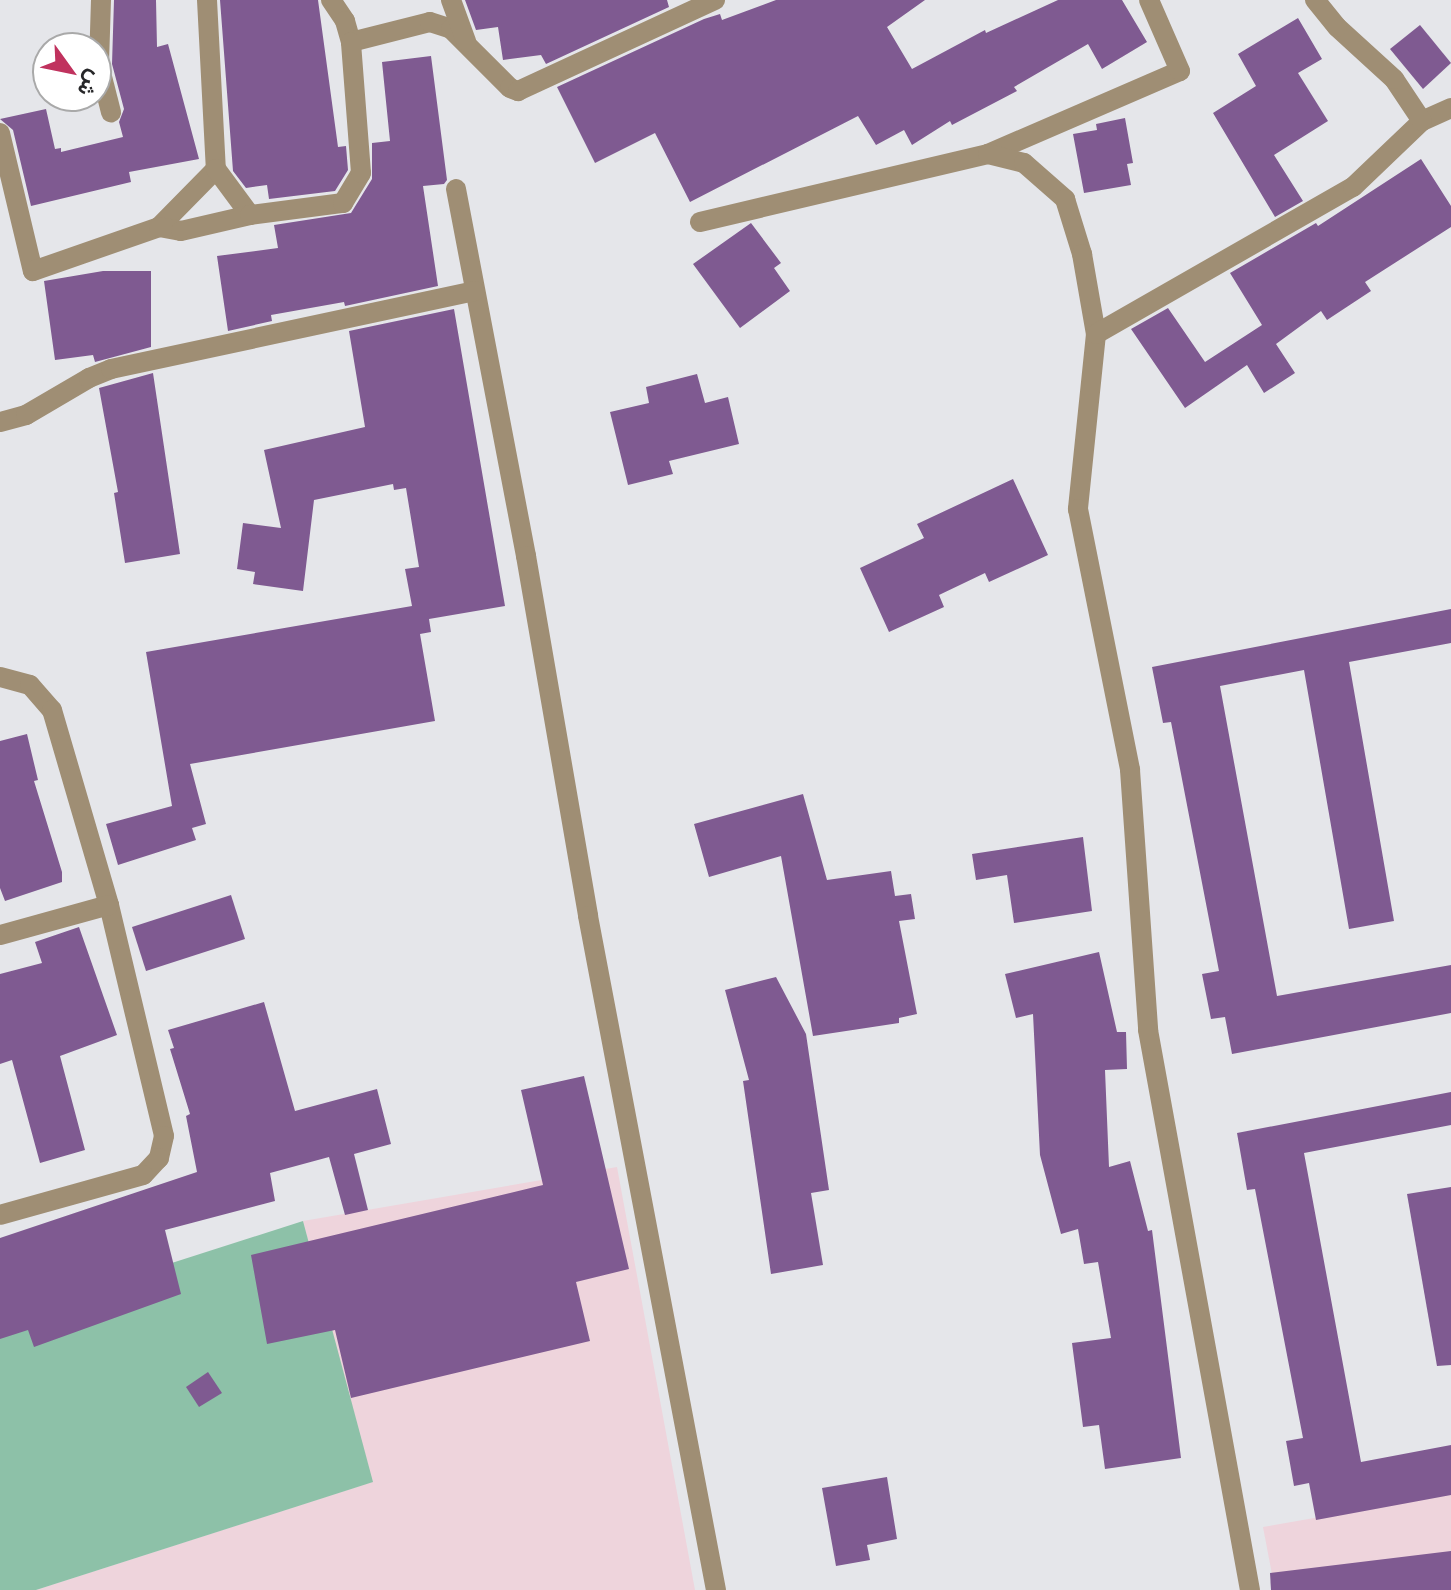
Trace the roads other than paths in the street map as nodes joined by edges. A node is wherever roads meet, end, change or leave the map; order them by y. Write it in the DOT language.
graph roads {
  1 [pos="101,0"];
  2 [pos="207,0"];
  3 [pos="331,0"];
  4 [pos="451,0"];
  5 [pos="715,0"];
  6 [pos="1149,0"];
  7 [pos="1315,0"];
  8 [pos="100,32"];
  9 [pos="351,42"];
  10 [pos="468,45"];
  11 [pos="1451,108"];
  12 [pos="1422,121"];
  13 [pos="0,133"];
  14 [pos="988,154"];
  15 [pos="216,169"];
  16 [pos="456,189"];
  17 [pos="250,215"];
  18 [pos="700,222"];
  19 [pos="159,227"];
  20 [pos="475,291"];
  21 [pos="1096,334"];
  22 [pos="0,422"];
  23 [pos="0,677"];
  24 [pos="109,905"];
  25 [pos="0,935"];
  26 [pos="0,1215"];
  27 [pos="716,1590"];
  28 [pos="1250,1590"];
  1 -- 8 [label="street"];
  2 -- 15 [label="street"];
  3 -- 9 [label="street"];
  4 -- 10 [label="street"];
  5 -- 10 [label="street"];
  6 -- 14 [label="street"];
  7 -- 12 [label="street"];
  9 -- 10 [label="street"];
  9 -- 17 [label="street"];
  11 -- 12 [label="street"];
  12 -- 21 [label="street"];
  13 -- 19 [label="street"];
  14 -- 18 [label="street"];
  14 -- 21 [label="street"];
  15 -- 17 [label="street"];
  15 -- 19 [label="street"];
  16 -- 20 [label="street"];
  17 -- 19 [label="street"];
  20 -- 22 [label="street"];
  20 -- 27 [label="street"];
  21 -- 28 [label="street"];
  23 -- 24 [label="street"];
  24 -- 25 [label="street"];
  24 -- 26 [label="street"];
}
